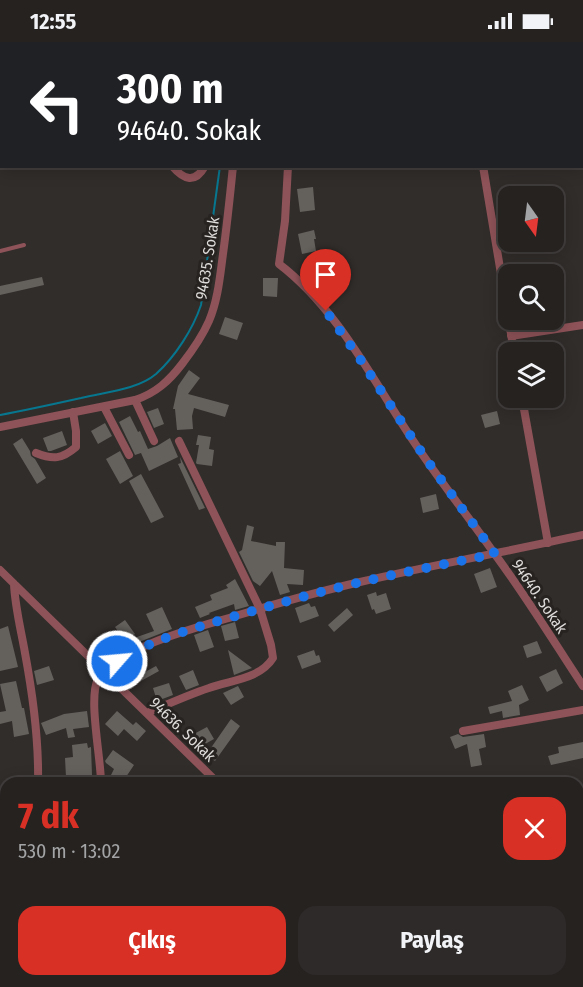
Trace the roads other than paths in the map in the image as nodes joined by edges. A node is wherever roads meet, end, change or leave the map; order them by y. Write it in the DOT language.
graph roads {
  1 [pos="174,168"];
  2 [pos="204,168"];
  3 [pos="234,168"];
  4 [pos="288,168"];
  5 [pos="483,168"];
  6 [pos="24,245"];
  7 [pos="0,251"];
  8 [pos="583,325"];
  9 [pos="511,336"];
  10 [pos="512,342"];
  11 [pos="135,400"];
  12 [pos="104,406"];
  13 [pos="524,408"];
  14 [pos="73,412"];
  15 [pos="0,427"];
  16 [pos="154,441"];
  17 [pos="179,441"];
  18 [pos="36,453"];
  19 [pos="129,455"];
  20 [pos="583,535"];
  21 [pos="548,543"];
  22 [pos="495,554"];
  23 [pos="0,570"];
  24 [pos="14,584"];
  25 [pos="260,609"];
  26 [pos="103,672"];
  27 [pos="583,686"];
  28 [pos="583,710"];
  29 [pos="147,713"];
  30 [pos="463,731"];
  31 [pos="38,777"];
  32 [pos="101,777"];
  33 [pos="212,777"];
  1 -- 2 [label="street"];
  3 -- 11 [label="street, 94635. Sokak"];
  4 -- 22 [label="street, 94640. Sokak"];
  5 -- 9 [label="street"];
  6 -- 7 [label="lane"];
  8 -- 9 [label="street"];
  9 -- 10 [label="street"];
  11 -- 12 [label="street, 94635. Sokak"];
  11 -- 16 [label="street"];
  12 -- 14 [label="street, 94635. Sokak"];
  12 -- 19 [label="street"];
  13 -- 21 [label="street"];
  14 -- 15 [label="street, 94635. Sokak"];
  14 -- 18 [label="street"];
  17 -- 25 [label="street"];
  20 -- 21 [label="street"];
  21 -- 22 [label="street"];
  22 -- 25 [label="street"];
  22 -- 27 [label="street, 94640. Sokak"];
  23 -- 24 [label="street, 94636. Sokak"];
  24 -- 26 [label="street, 94636. Sokak"];
  24 -- 31 [label="street"];
  25 -- 26 [label="street"];
  25 -- 29 [label="street"];
  26 -- 29 [label="street, 94636. Sokak"];
  26 -- 32 [label="street"];
  28 -- 30 [label="street"];
  29 -- 33 [label="street, 94636. Sokak"];
}
